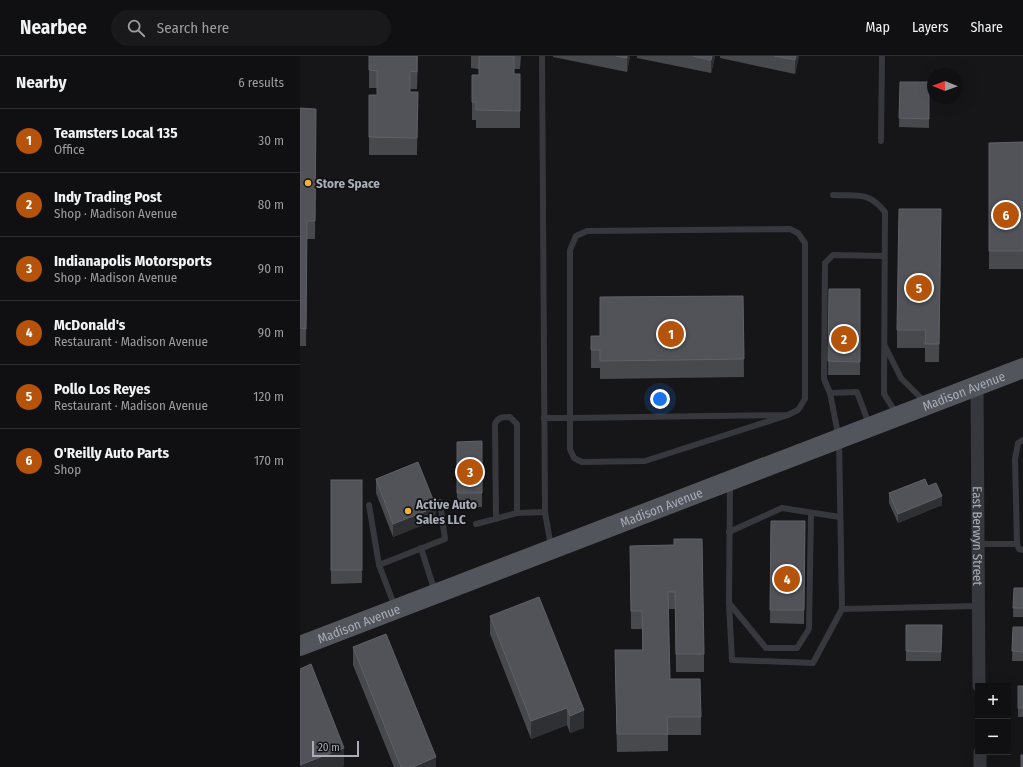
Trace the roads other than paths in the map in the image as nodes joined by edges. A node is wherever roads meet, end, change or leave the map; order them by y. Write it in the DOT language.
graph roads {
  1 [pos="542,56"];
  2 [pos="882,56"];
  3 [pos="881,141"];
  4 [pos="833,195"];
  5 [pos="884,256"];
  6 [pos="884,343"];
  7 [pos="1023,368"];
  8 [pos="977,386"];
  9 [pos="830,393"];
  10 [pos="928,405"];
  11 [pos="788,415"];
  12 [pos="897,416"];
  13 [pos="544,418"];
  14 [pos="570,418"];
  15 [pos="870,427"];
  16 [pos="839,439"];
  17 [pos="1023,440"];
  18 [pos="730,482"];
  19 [pos="440,502"];
  20 [pos="368,504"];
  21 [pos="545,512"];
  22 [pos="517,513"];
  23 [pos="811,513"];
  24 [pos="840,517"];
  25 [pos="496,519"];
  26 [pos="476,524"];
  27 [pos="729,532"];
  28 [pos="978,544"];
  29 [pos="1017,544"];
  30 [pos="421,548"];
  31 [pos="552,550"];
  32 [pos="1023,550"];
  33 [pos="379,565"];
  34 [pos="436,593"];
  35 [pos="729,603"];
  36 [pos="978,606"];
  37 [pos="842,609"];
  38 [pos="396,610"];
  39 [pos="300,646"];
  40 [pos="979,683"];
  41 [pos="980,755"];
  42 [pos="980,767"];
  1 -- 13 [label="lane"];
  2 -- 3 [label="lane"];
  4 -- 5 [label="lane"];
  5 -- 6 [label="lane"];
  5 -- 9 [label="lane"];
  6 -- 10 [label="lane"];
  6 -- 12 [label="lane"];
  7 -- 8 [label="main road, Madison Avenue"];
  8 -- 10 [label="main road, Madison Avenue"];
  8 -- 28 [label="street, East Berwyn Street"];
  9 -- 15 [label="lane"];
  9 -- 16 [label="lane"];
  10 -- 12 [label="main road, Madison Avenue"];
  11 -- 14 [label="lane"];
  11 -- 14 [label="lane"];
  11 -- 14 [label="lane"];
  12 -- 15 [label="main road, Madison Avenue"];
  13 -- 14 [label="lane"];
  13 -- 21 [label="lane"];
  15 -- 16 [label="main road, Madison Avenue"];
  16 -- 18 [label="main road, Madison Avenue"];
  16 -- 24 [label="lane"];
  17 -- 29 [label="lane"];
  18 -- 27 [label="lane"];
  18 -- 31 [label="main road, Madison Avenue"];
  19 -- 30 [label="lane"];
  20 -- 33 [label="lane"];
  21 -- 22 [label="lane"];
  21 -- 31 [label="lane"];
  22 -- 25 [label="lane"];
  22 -- 25 [label="lane"];
  23 -- 24 [label="lane"];
  23 -- 27 [label="lane"];
  23 -- 35 [label="lane"];
  24 -- 37 [label="lane"];
  25 -- 26 [label="lane"];
  27 -- 35 [label="lane"];
  28 -- 29 [label="lane"];
  28 -- 36 [label="street, East Berwyn Street"];
  29 -- 32 [label="lane"];
  30 -- 33 [label="lane"];
  30 -- 34 [label="lane"];
  31 -- 34 [label="main road, Madison Avenue"];
  33 -- 38 [label="lane"];
  34 -- 38 [label="main road, Madison Avenue"];
  35 -- 37 [label="lane"];
  36 -- 37 [label="lane"];
  36 -- 40 [label="street, East Berwyn Street"];
  38 -- 39 [label="main road, Madison Avenue"];
  41 -- 42 [label="street"];
}
